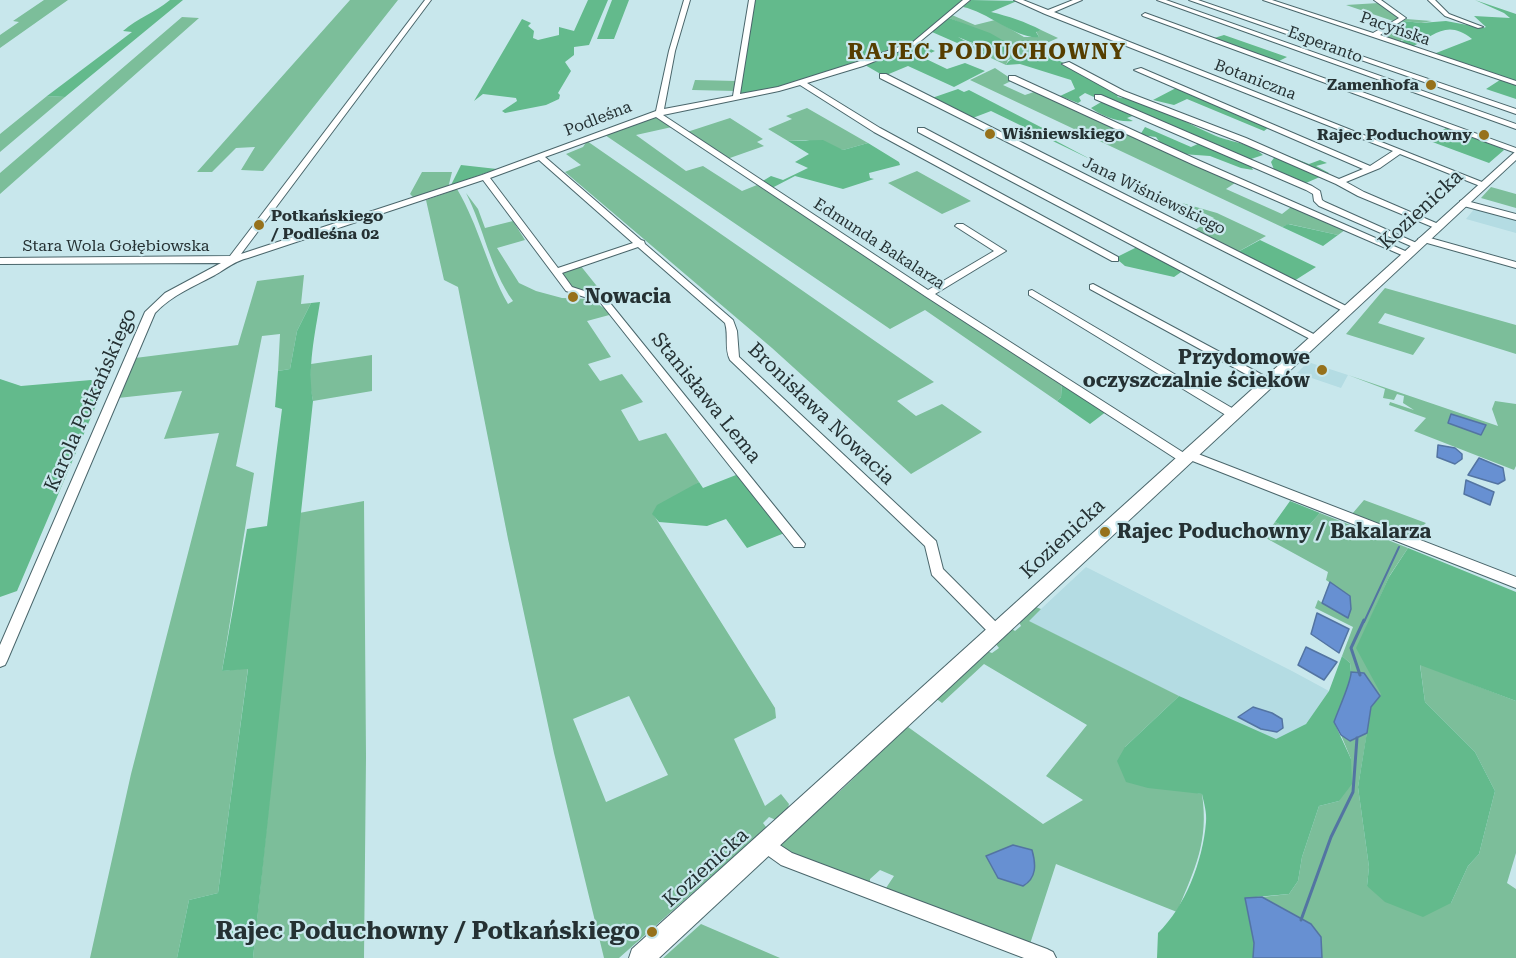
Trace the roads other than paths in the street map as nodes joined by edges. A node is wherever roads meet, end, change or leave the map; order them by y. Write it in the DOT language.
graph roads {
  1 [pos="428,0"];
  2 [pos="687,0"];
  3 [pos="752,0"];
  4 [pos="967,0"];
  5 [pos="1017,0"];
  6 [pos="1080,0"];
  7 [pos="1160,0"];
  8 [pos="1192,0"];
  9 [pos="1266,0"];
  10 [pos="1377,0"];
  11 [pos="1431,0"];
  12 [pos="1047,13"];
  13 [pos="1145,15"];
  14 [pos="1480,27"];
  15 [pos="1374,36"];
  16 [pos="1066,64"];
  17 [pos="1138,70"];
  18 [pos="883,76"];
  19 [pos="1012,78"];
  20 [pos="801,82"];
  21 [pos="1516,83"];
  22 [pos="1098,97"];
  23 [pos="736,98"];
  24 [pos="1516,112"];
  25 [pos="658,113"];
  26 [pos="1516,126"];
  27 [pos="921,130"];
  28 [pos="1398,152"];
  29 [pos="1516,152"];
  30 [pos="540,157"];
  31 [pos="1368,168"];
  32 [pos="485,177"];
  33 [pos="1339,182"];
  34 [pos="1483,184"];
  35 [pos="1463,203"];
  36 [pos="1516,217"];
  37 [pos="960,226"];
  38 [pos="1438,226"];
  39 [pos="641,243"];
  40 [pos="1416,246"];
  41 [pos="232,259"];
  42 [pos="1115,260"];
  43 [pos="0,261"];
  44 [pos="1516,266"];
  45 [pos="555,272"];
  46 [pos="1093,287"];
  47 [pos="1032,293"];
  48 [pos="928,294"];
  49 [pos="1347,309"];
  50 [pos="1316,338"];
  51 [pos="1268,382"];
  52 [pos="1233,414"];
  53 [pos="1187,457"];
  54 [pos="799,544"];
  55 [pos="1516,583"];
  56 [pos="996,632"];
  57 [pos="0,661"];
  58 [pos="766,844"];
  59 [pos="641,958"];
  60 [pos="1047,958"];
  1 -- 41 [label="street, Karola Potkańskiego"];
  2 -- 25 [label="street"];
  3 -- 23 [label="street"];
  4 -- 20 [label="street, Podleśna"];
  5 -- 12 [label="street, Botaniczna"];
  6 -- 12 [label="street"];
  7 -- 26 [label="street, Esperanto"];
  8 -- 24 [label="street"];
  9 -- 15 [label="street, Pacyńska"];
  10 -- 15 [label="street"];
  11 -- 14 [label="street"];
  12 -- 28 [label="street, Botaniczna"];
  13 -- 29 [label="street"];
  15 -- 21 [label="street, Pacyńska"];
  16 -- 33 [label="street"];
  17 -- 31 [label="street"];
  18 -- 49 [label="street, Jana Wiśniewskiego"];
  19 -- 40 [label="street"];
  20 -- 23 [label="street, Podleśna"];
  20 -- 42 [label="street"];
  22 -- 40 [label="street"];
  23 -- 25 [label="street, Podleśna"];
  25 -- 30 [label="street, Podleśna"];
  25 -- 48 [label="street, Edmunda Bakalarza"];
  27 -- 50 [label="street"];
  28 -- 31 [label="street"];
  28 -- 34 [label="street, Botaniczna"];
  29 -- 34 [label="main road, Kozienicka"];
  30 -- 32 [label="street, Podleśna"];
  30 -- 39 [label="street, Bronisława Nowacia"];
  31 -- 33 [label="street"];
  32 -- 41 [label="street, Podleśna"];
  32 -- 45 [label="street, Stanisława Lema"];
  33 -- 38 [label="street"];
  34 -- 35 [label="main road, Kozienicka"];
  35 -- 36 [label="street"];
  35 -- 38 [label="main road, Kozienicka"];
  37 -- 48 [label="street"];
  38 -- 40 [label="main road, Kozienicka"];
  39 -- 45 [label="street"];
  39 -- 56 [label="street, Bronisława Nowacia"];
  40 -- 44 [label="street"];
  40 -- 49 [label="main road, Kozienicka"];
  41 -- 43 [label="street, Stara Wola Gołębiowska"];
  41 -- 57 [label="street, Karola Potkańskiego"];
  45 -- 54 [label="street, Stanisława Lema"];
  46 -- 51 [label="street"];
  47 -- 52 [label="street"];
  48 -- 53 [label="street, Edmunda Bakalarza"];
  49 -- 50 [label="main road, Kozienicka"];
  50 -- 51 [label="main road, Kozienicka"];
  51 -- 52 [label="main road, Kozienicka"];
  52 -- 53 [label="main road, Kozienicka"];
  53 -- 55 [label="street, Edmunda Bakalarza"];
  53 -- 56 [label="main road, Kozienicka"];
  56 -- 58 [label="main road, Kozienicka"];
  58 -- 59 [label="main road, Kozienicka"];
  58 -- 60 [label="street"];
}
